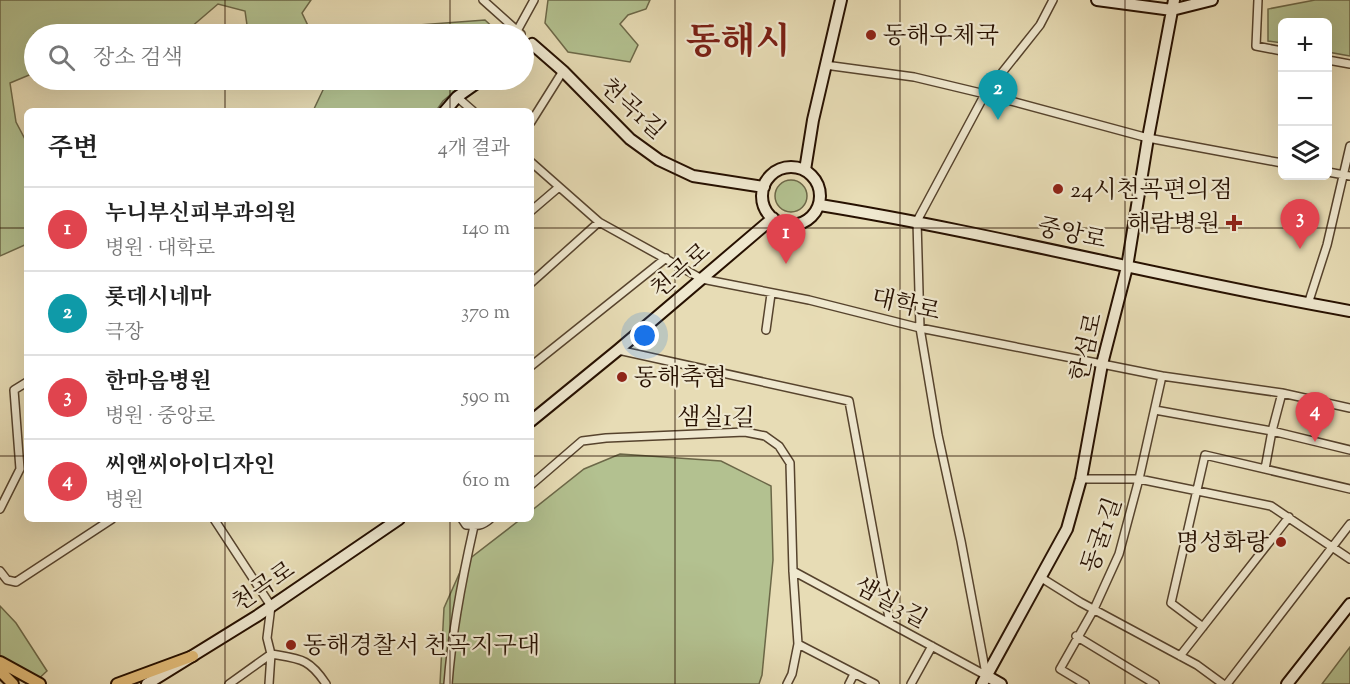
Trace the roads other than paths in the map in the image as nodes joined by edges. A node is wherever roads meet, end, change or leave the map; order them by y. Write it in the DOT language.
graph roads {
  1 [pos="483,0"];
  2 [pos="534,0"];
  3 [pos="841,0"];
  4 [pos="1053,0"];
  5 [pos="1097,0"];
  6 [pos="1212,0"];
  7 [pos="1258,0"];
  8 [pos="1173,5"];
  9 [pos="508,24"];
  10 [pos="527,24"];
  11 [pos="534,48"];
  12 [pos="1278,50"];
  13 [pos="1332,61"];
  14 [pos="1350,64"];
  15 [pos="825,65"];
  16 [pos="564,71"];
  17 [pos="467,90"];
  18 [pos="986,94"];
  19 [pos="457,97"];
  20 [pos="448,108"];
  21 [pos="470,108"];
  22 [pos="534,117"];
  23 [pos="1148,138"];
  24 [pos="1350,146"];
  25 [pos="1278,162"];
  26 [pos="534,165"];
  27 [pos="805,170"];
  28 [pos="1332,173"];
  29 [pos="1347,175"];
  30 [pos="559,187"];
  31 [pos="764,187"];
  32 [pos="820,205"];
  33 [pos="534,208"];
  34 [pos="772,218"];
  35 [pos="917,221"];
  36 [pos="599,222"];
  37 [pos="666,258"];
  38 [pos="1126,267"];
  39 [pos="702,279"];
  40 [pos="534,280"];
  41 [pos="771,294"];
  42 [pos="1308,304"];
  43 [pos="1350,311"];
  44 [pos="920,328"];
  45 [pos="766,330"];
  46 [pos="618,350"];
  47 [pos="534,360"];
  48 [pos="1102,364"];
  49 [pos="1162,376"];
  50 [pos="24,384"];
  51 [pos="1282,393"];
  52 [pos="1350,408"];
  53 [pos="1155,410"];
  54 [pos="534,419"];
  55 [pos="1272,431"];
  56 [pos="1350,450"];
  57 [pos="1265,470"];
  58 [pos="1081,478"];
  59 [pos="1139,479"];
  60 [pos="534,482"];
  61 [pos="1350,489"];
  62 [pos="1198,490"];
  63 [pos="0,509"];
  64 [pos="1289,518"];
  65 [pos="107,522"];
  66 [pos="216,522"];
  67 [pos="395,522"];
  68 [pos="464,522"];
  69 [pos="487,522"];
  70 [pos="1350,524"];
  71 [pos="474,526"];
  72 [pos="1334,547"];
  73 [pos="1350,559"];
  74 [pos="0,571"];
  75 [pos="793,571"];
  76 [pos="1040,577"];
  77 [pos="1350,604"];
  78 [pos="271,606"];
  79 [pos="1094,609"];
  80 [pos="890,623"];
  81 [pos="1203,627"];
  82 [pos="1076,636"];
  83 [pos="798,644"];
  84 [pos="932,646"];
  85 [pos="271,654"];
  86 [pos="193,656"];
  87 [pos="1180,656"];
  88 [pos="0,662"];
  89 [pos="0,671"];
  90 [pos="854,674"];
  91 [pos="984,680"];
  92 [pos="13,684"];
  93 [pos="40,684"];
  94 [pos="117,684"];
  95 [pos="147,684"];
  96 [pos="161,684"];
  97 [pos="229,684"];
  98 [pos="269,684"];
  99 [pos="326,684"];
  100 [pos="448,684"];
  101 [pos="787,684"];
  102 [pos="849,684"];
  103 [pos="875,684"];
  104 [pos="911,684"];
  105 [pos="1001,684"];
  106 [pos="1085,684"];
  107 [pos="1155,684"];
  108 [pos="1222,684"];
  109 [pos="1287,684"];
  1 -- 9 [label="street"];
  2 -- 10 [label="street"];
  3 -- 15 [label="street"];
  4 -- 18 [label="street"];
  5 -- 8 [label="street"];
  6 -- 8 [label="street"];
  7 -- 12 [label="street"];
  8 -- 23 [label="street, 한섬로"];
  11 -- 16 [label="street, 천곡1길"];
  13 -- 14 [label="street"];
  15 -- 18 [label="street"];
  15 -- 27 [label="street"];
  16 -- 22 [label="street"];
  16 -- 31 [label="street, 천곡1길"];
  17 -- 19 [label="street"];
  18 -- 23 [label="street"];
  18 -- 35 [label="street"];
  19 -- 20 [label="street"];
  19 -- 21 [label="street"];
  23 -- 25 [label="street"];
  23 -- 38 [label="street, 한섬로"];
  24 -- 29 [label="street"];
  26 -- 30 [label="street, 대학로"];
  27 -- 31 [label="street"];
  27 -- 32 [label="street"];
  28 -- 29 [label="street"];
  29 -- 42 [label="street"];
  30 -- 33 [label="street"];
  30 -- 36 [label="street, 대학로"];
  31 -- 34 [label="street"];
  32 -- 34 [label="street"];
  32 -- 35 [label="street, 중앙로"];
  34 -- 39 [label="street, 천곡로"];
  35 -- 38 [label="street, 중앙로"];
  35 -- 44 [label="street"];
  36 -- 37 [label="street, 대학로"];
  36 -- 40 [label="street"];
  37 -- 39 [label="street, 대학로"];
  37 -- 47 [label="street"];
  38 -- 42 [label="street, 중앙로"];
  38 -- 48 [label="street, 한섬로"];
  39 -- 41 [label="street, 대학로"];
  39 -- 46 [label="street, 천곡로"];
  41 -- 44 [label="street, 대학로"];
  41 -- 45 [label="street"];
  42 -- 43 [label="street, 중앙로"];
  44 -- 48 [label="street, 대학로"];
  44 -- 91 [label="street"];
  46 -- 54 [label="street, 천곡로"];
  46 -- 80 [label="street"];
  48 -- 49 [label="street, 대학로"];
  48 -- 58 [label="street, 한섬로"];
  49 -- 51 [label="street, 대학로"];
  49 -- 53 [label="street, 동굴1길"];
  50 -- 63 [label="street"];
  51 -- 52 [label="street, 대학로"];
  51 -- 55 [label="street"];
  53 -- 55 [label="street"];
  53 -- 59 [label="street, 동굴1길"];
  55 -- 56 [label="street"];
  55 -- 57 [label="street"];
  57 -- 61 [label="street"];
  57 -- 62 [label="street"];
  58 -- 59 [label="street"];
  58 -- 76 [label="street, 한섬로"];
  59 -- 62 [label="street"];
  59 -- 79 [label="street, 동굴1길"];
  60 -- 75 [label="street, 샘실1길"];
  62 -- 64 [label="street"];
  62 -- 81 [label="street"];
  64 -- 72 [label="street"];
  64 -- 81 [label="street"];
  65 -- 74 [label="street"];
  66 -- 78 [label="street"];
  67 -- 78 [label="street, 천곡로"];
  68 -- 71 [label="street"];
  69 -- 71 [label="street"];
  70 -- 72 [label="street"];
  71 -- 100 [label="street"];
  72 -- 73 [label="street"];
  72 -- 108 [label="street"];
  75 -- 80 [label="street, 샘실3길"];
  75 -- 83 [label="street, 샘실1길"];
  76 -- 79 [label="street"];
  76 -- 91 [label="street, 한섬로"];
  77 -- 109 [label="street"];
  78 -- 85 [label="street"];
  78 -- 86 [label="street, 천곡로"];
  79 -- 82 [label="street, 동굴1길"];
  79 -- 87 [label="street"];
  80 -- 84 [label="street, 샘실3길"];
  81 -- 87 [label="street"];
  82 -- 106 [label="street, 동굴1길"];
  82 -- 107 [label="street"];
  83 -- 90 [label="street"];
  83 -- 101 [label="street, 샘실1길"];
  84 -- 91 [label="street"];
  84 -- 104 [label="street, 샘실3길"];
  85 -- 97 [label="street"];
  85 -- 98 [label="street"];
  85 -- 99 [label="street"];
  86 -- 94 [label="main road"];
  86 -- 95 [label="street, 천곡로"];
  86 -- 96 [label="street"];
  87 -- 108 [label="street"];
  88 -- 93 [label="main road"];
  89 -- 92 [label="main road"];
  90 -- 102 [label="street"];
  90 -- 103 [label="street"];
  91 -- 105 [label="street"];
}
